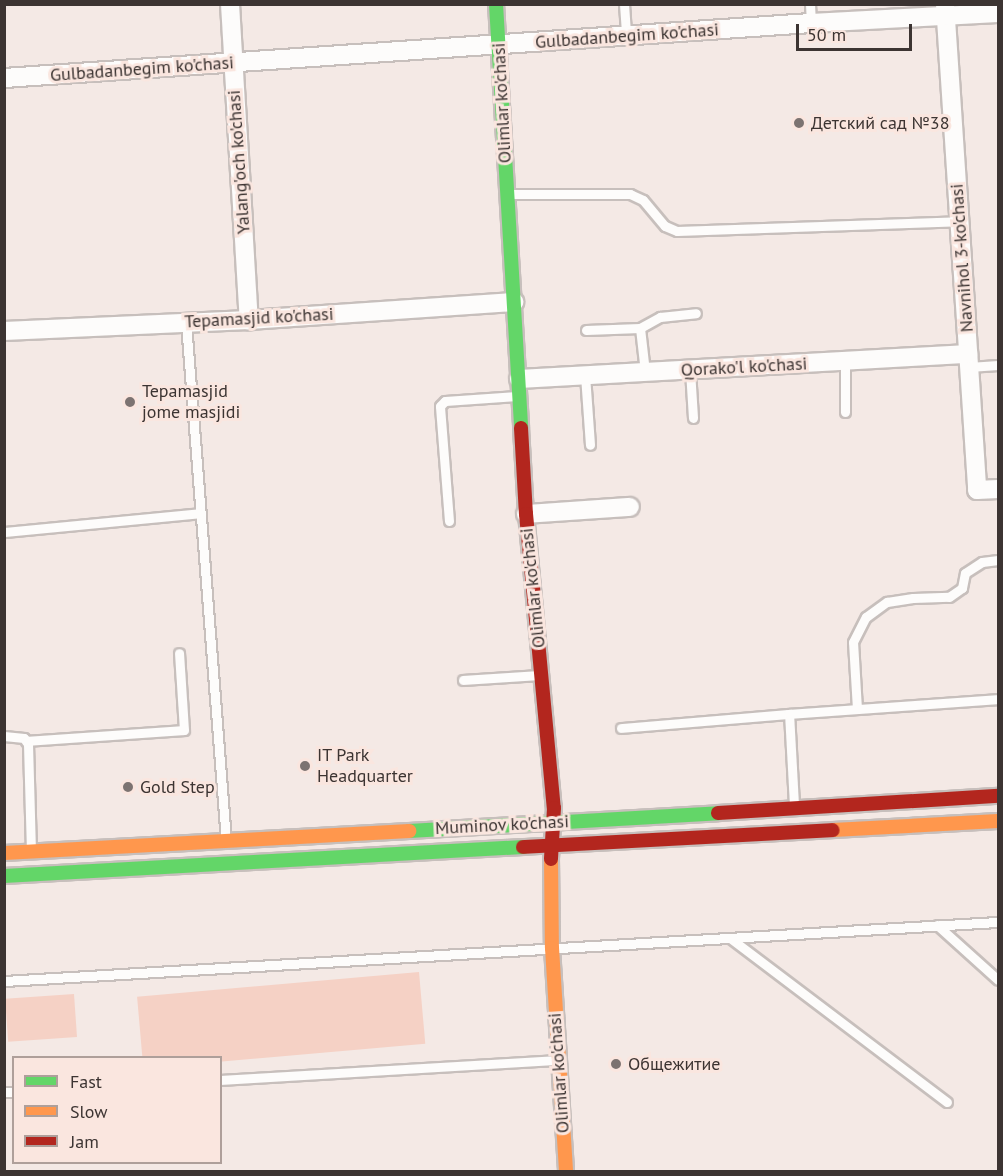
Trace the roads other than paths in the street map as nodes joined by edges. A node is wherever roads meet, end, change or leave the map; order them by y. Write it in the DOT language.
graph roads {
  1 [pos="230,4"];
  2 [pos="496,4"];
  3 [pos="624,4"];
  4 [pos="810,4"];
  5 [pos="945,11"];
  6 [pos="999,13"];
  7 [pos="811,23"];
  8 [pos="626,36"];
  9 [pos="498,45"];
  10 [pos="233,64"];
  11 [pos="4,78"];
  12 [pos="507,194"];
  13 [pos="959,221"];
  14 [pos="514,302"];
  15 [pos="696,313"];
  16 [pos="249,320"];
  17 [pos="186,323"];
  18 [pos="640,328"];
  19 [pos="586,330"];
  20 [pos="4,331"];
  21 [pos="846,361"];
  22 [pos="969,361"];
  23 [pos="999,365"];
  24 [pos="690,370"];
  25 [pos="645,372"];
  26 [pos="585,375"];
  27 [pos="519,388"];
  28 [pos="845,412"];
  29 [pos="693,418"];
  30 [pos="590,445"];
  31 [pos="999,489"];
  32 [pos="630,507"];
  33 [pos="200,513"];
  34 [pos="526,514"];
  35 [pos="449,521"];
  36 [pos="4,532"];
  37 [pos="999,560"];
  38 [pos="179,652"];
  39 [pos="541,675"];
  40 [pos="463,680"];
  41 [pos="999,699"];
  42 [pos="857,709"];
  43 [pos="789,714"];
  44 [pos="621,728"];
  45 [pos="4,736"];
  46 [pos="26,741"];
  47 [pos="999,796"];
  48 [pos="795,808"];
  49 [pos="999,821"];
  50 [pos="555,822"];
  51 [pos="226,842"];
  52 [pos="554,847"];
  53 [pos="31,852"];
  54 [pos="4,853"];
  55 [pos="4,876"];
  56 [pos="999,922"];
  57 [pos="937,926"];
  58 [pos="730,938"];
  59 [pos="552,948"];
  60 [pos="4,981"];
  61 [pos="999,981"];
  62 [pos="558,1060"];
  63 [pos="222,1080"];
  64 [pos="947,1102"];
  65 [pos="566,1172"];
  1 -- 10 [label="street, Yalang'och ko'chasi"];
  2 -- 9 [label="main road, Olimlar ko'chasi"];
  3 -- 8 [label="lane"];
  4 -- 7 [label="lane"];
  5 -- 6 [label="street, Gulbadanbegim ko'chasi"];
  5 -- 7 [label="street, Gulbadanbegim ko'chasi"];
  5 -- 13 [label="street, Navnihol 3-ko'chasi"];
  7 -- 8 [label="street, Gulbadanbegim ko'chasi"];
  8 -- 9 [label="street, Gulbadanbegim ko'chasi"];
  9 -- 10 [label="street, Gulbadanbegim ko'chasi"];
  9 -- 12 [label="main road, Olimlar ko'chasi"];
  10 -- 11 [label="street, Gulbadanbegim ko'chasi"];
  10 -- 16 [label="street, Yalang'och ko'chasi"];
  12 -- 13 [label="lane"];
  12 -- 14 [label="main road, Olimlar ko'chasi"];
  13 -- 22 [label="street, Navnihol 3-ko'chasi"];
  14 -- 16 [label="street, Tepamasjid ko'chasi"];
  14 -- 27 [label="main road, Olimlar ko'chasi"];
  15 -- 18 [label="lane"];
  16 -- 17 [label="street, Tepamasjid ko'chasi"];
  17 -- 20 [label="street, Tepamasjid ko'chasi"];
  17 -- 33 [label="lane"];
  18 -- 19 [label="lane"];
  18 -- 25 [label="lane"];
  21 -- 22 [label="street, Qorako'l ko'chasi"];
  21 -- 24 [label="street, Qorako'l ko'chasi"];
  21 -- 28 [label="lane"];
  22 -- 23 [label="lane"];
  22 -- 31 [label="street, Navnihol 3-ko'chasi"];
  24 -- 25 [label="street, Qorako'l ko'chasi"];
  24 -- 29 [label="lane"];
  25 -- 26 [label="street, Qorako'l ko'chasi"];
  26 -- 27 [label="street, Qorako'l ko'chasi"];
  26 -- 30 [label="lane"];
  27 -- 34 [label="main road, Olimlar ko'chasi"];
  27 -- 35 [label="lane"];
  32 -- 34 [label="street"];
  33 -- 36 [label="lane"];
  33 -- 51 [label="lane"];
  34 -- 39 [label="main road, Olimlar ko'chasi"];
  37 -- 42 [label="lane"];
  38 -- 46 [label="lane"];
  39 -- 40 [label="lane"];
  39 -- 50 [label="main road, Olimlar ko'chasi"];
  41 -- 42 [label="lane"];
  42 -- 43 [label="lane"];
  43 -- 44 [label="lane"];
  43 -- 48 [label="lane"];
  45 -- 46 [label="lane"];
  46 -- 53 [label="lane"];
  47 -- 48 [label="main road, Muminov ko'chasi"];
  48 -- 50 [label="main road, Muminov ko'chasi"];
  49 -- 52 [label="main road, Muminov ko'chasi"];
  50 -- 51 [label="main road, Muminov ko'chasi"];
  50 -- 52 [label="main road, Olimlar ko'chasi"];
  51 -- 53 [label="main road, Muminov ko'chasi"];
  52 -- 55 [label="main road, Muminov ko'chasi"];
  52 -- 59 [label="main road, Olimlar ko'chasi"];
  53 -- 54 [label="main road, Muminov ko'chasi"];
  56 -- 57 [label="lane"];
  57 -- 58 [label="lane"];
  57 -- 61 [label="lane"];
  58 -- 59 [label="lane"];
  58 -- 64 [label="lane"];
  59 -- 60 [label="lane"];
  59 -- 62 [label="main road, Olimlar ko'chasi"];
  62 -- 63 [label="lane"];
  62 -- 65 [label="main road, Olimlar ko'chasi"];
}
